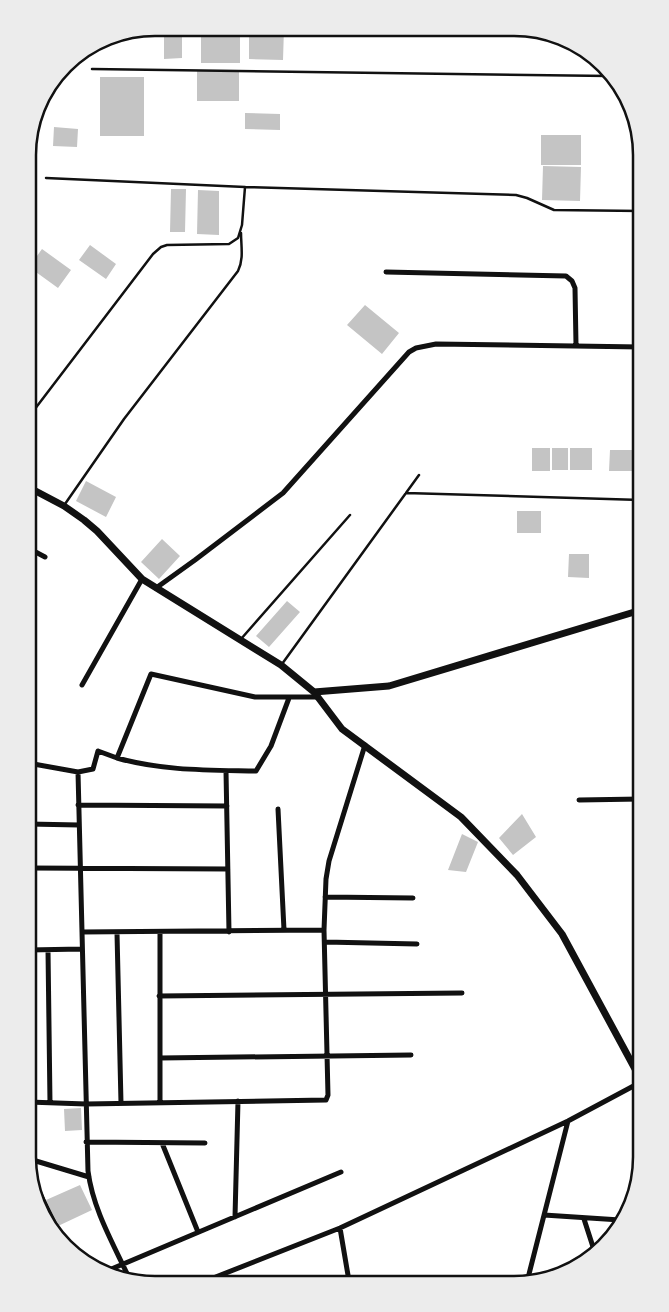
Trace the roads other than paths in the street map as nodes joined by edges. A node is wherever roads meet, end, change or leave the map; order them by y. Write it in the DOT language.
graph roads {
  1 [pos="92,69"];
  2 [pos="602,76"];
  3 [pos="46,178"];
  4 [pos="245,187"];
  5 [pos="633,211"];
  6 [pos="240,232"];
  7 [pos="386,272"];
  8 [pos="576,345"];
  9 [pos="633,347"];
  10 [pos="37,406"];
  11 [pos="419,476"];
  12 [pos="37,492"];
  13 [pos="406,493"];
  14 [pos="633,500"];
  15 [pos="64,506"];
  16 [pos="350,515"];
  17 [pos="37,553"];
  18 [pos="44,558"];
  19 [pos="142,579"];
  20 [pos="156,588"];
  21 [pos="633,613"];
  22 [pos="240,640"];
  23 [pos="281,665"];
  24 [pos="82,685"];
  25 [pos="316,694"];
  26 [pos="289,698"];
  27 [pos="365,745"];
  28 [pos="118,758"];
  29 [pos="36,765"];
  30 [pos="226,770"];
  31 [pos="78,772"];
  32 [pos="632,799"];
  33 [pos="579,800"];
  34 [pos="78,805"];
  35 [pos="227,806"];
  36 [pos="278,808"];
  37 [pos="36,824"];
  38 [pos="78,825"];
  39 [pos="36,868"];
  40 [pos="80,869"];
  41 [pos="228,869"];
  42 [pos="325,897"];
  43 [pos="413,898"];
  44 [pos="284,930"];
  45 [pos="324,930"];
  46 [pos="82,932"];
  47 [pos="229,932"];
  48 [pos="118,933"];
  49 [pos="160,933"];
  50 [pos="325,942"];
  51 [pos="417,944"];
  52 [pos="36,950"];
  53 [pos="48,950"];
  54 [pos="82,950"];
  55 [pos="326,993"];
  56 [pos="462,993"];
  57 [pos="159,996"];
  58 [pos="411,1055"];
  59 [pos="327,1056"];
  60 [pos="160,1058"];
  61 [pos="632,1064"];
  62 [pos="632,1086"];
  63 [pos="238,1101"];
  64 [pos="36,1102"];
  65 [pos="160,1102"];
  66 [pos="50,1103"];
  67 [pos="121,1103"];
  68 [pos="86,1104"];
  69 [pos="568,1121"];
  70 [pos="86,1142"];
  71 [pos="162,1143"];
  72 [pos="205,1143"];
  73 [pos="36,1161"];
  74 [pos="341,1172"];
  75 [pos="89,1177"];
  76 [pos="544,1214"];
  77 [pos="235,1217"];
  78 [pos="584,1218"];
  79 [pos="614,1220"];
  80 [pos="340,1228"];
  81 [pos="198,1232"];
  82 [pos="593,1246"];
  83 [pos="123,1265"];
  84 [pos="115,1268"];
  85 [pos="126,1272"];
  86 [pos="529,1275"];
  87 [pos="218,1276"];
  88 [pos="348,1276"];
  1 -- 2 [label="lane"];
  3 -- 4 [label="lane"];
  4 -- 5 [label="lane"];
  4 -- 6 [label="lane"];
  6 -- 10 [label="lane"];
  6 -- 15 [label="lane"];
  7 -- 8 [label="street"];
  8 -- 9 [label="street"];
  8 -- 20 [label="street"];
  11 -- 13 [label="lane"];
  12 -- 15 [label="street"];
  13 -- 14 [label="lane"];
  13 -- 23 [label="lane"];
  15 -- 19 [label="street"];
  16 -- 22 [label="lane"];
  17 -- 18 [label="street"];
  19 -- 20 [label="street"];
  19 -- 24 [label="street"];
  20 -- 22 [label="street"];
  21 -- 25 [label="street"];
  22 -- 23 [label="street"];
  23 -- 25 [label="street"];
  25 -- 26 [label="street"];
  25 -- 27 [label="street"];
  26 -- 28 [label="street"];
  26 -- 30 [label="street"];
  27 -- 42 [label="street"];
  27 -- 61 [label="street"];
  28 -- 30 [label="street"];
  28 -- 31 [label="street"];
  29 -- 31 [label="street"];
  30 -- 35 [label="street"];
  31 -- 34 [label="street"];
  32 -- 33 [label="street"];
  34 -- 35 [label="street"];
  34 -- 38 [label="street"];
  35 -- 41 [label="street"];
  36 -- 44 [label="street"];
  37 -- 38 [label="street"];
  38 -- 40 [label="street"];
  39 -- 40 [label="street"];
  40 -- 41 [label="street"];
  40 -- 46 [label="street"];
  41 -- 47 [label="street"];
  42 -- 43 [label="street"];
  42 -- 45 [label="street"];
  44 -- 45 [label="street"];
  44 -- 47 [label="street"];
  45 -- 50 [label="street"];
  46 -- 48 [label="street"];
  46 -- 54 [label="street"];
  47 -- 49 [label="street"];
  48 -- 49 [label="street"];
  48 -- 67 [label="street"];
  49 -- 57 [label="street"];
  50 -- 51 [label="street"];
  50 -- 55 [label="street"];
  52 -- 53 [label="street"];
  53 -- 54 [label="street"];
  53 -- 66 [label="street"];
  54 -- 68 [label="street"];
  55 -- 56 [label="street"];
  55 -- 57 [label="street"];
  55 -- 59 [label="street"];
  57 -- 60 [label="street"];
  58 -- 59 [label="street"];
  59 -- 60 [label="street"];
  59 -- 63 [label="street"];
  60 -- 65 [label="street"];
  62 -- 69 [label="street"];
  63 -- 65 [label="street"];
  63 -- 77 [label="street"];
  64 -- 66 [label="street"];
  65 -- 67 [label="street"];
  66 -- 68 [label="street"];
  67 -- 68 [label="street"];
  68 -- 70 [label="street"];
  69 -- 76 [label="street"];
  69 -- 80 [label="street"];
  70 -- 71 [label="street"];
  70 -- 75 [label="street"];
  71 -- 72 [label="street"];
  71 -- 81 [label="street"];
  73 -- 75 [label="street"];
  74 -- 77 [label="street"];
  75 -- 83 [label="street"];
  76 -- 78 [label="street"];
  76 -- 86 [label="street"];
  77 -- 81 [label="street"];
  78 -- 79 [label="street"];
  78 -- 82 [label="street"];
  80 -- 87 [label="street"];
  80 -- 88 [label="street"];
  81 -- 83 [label="street"];
  83 -- 84 [label="street"];
  83 -- 85 [label="street"];
}
